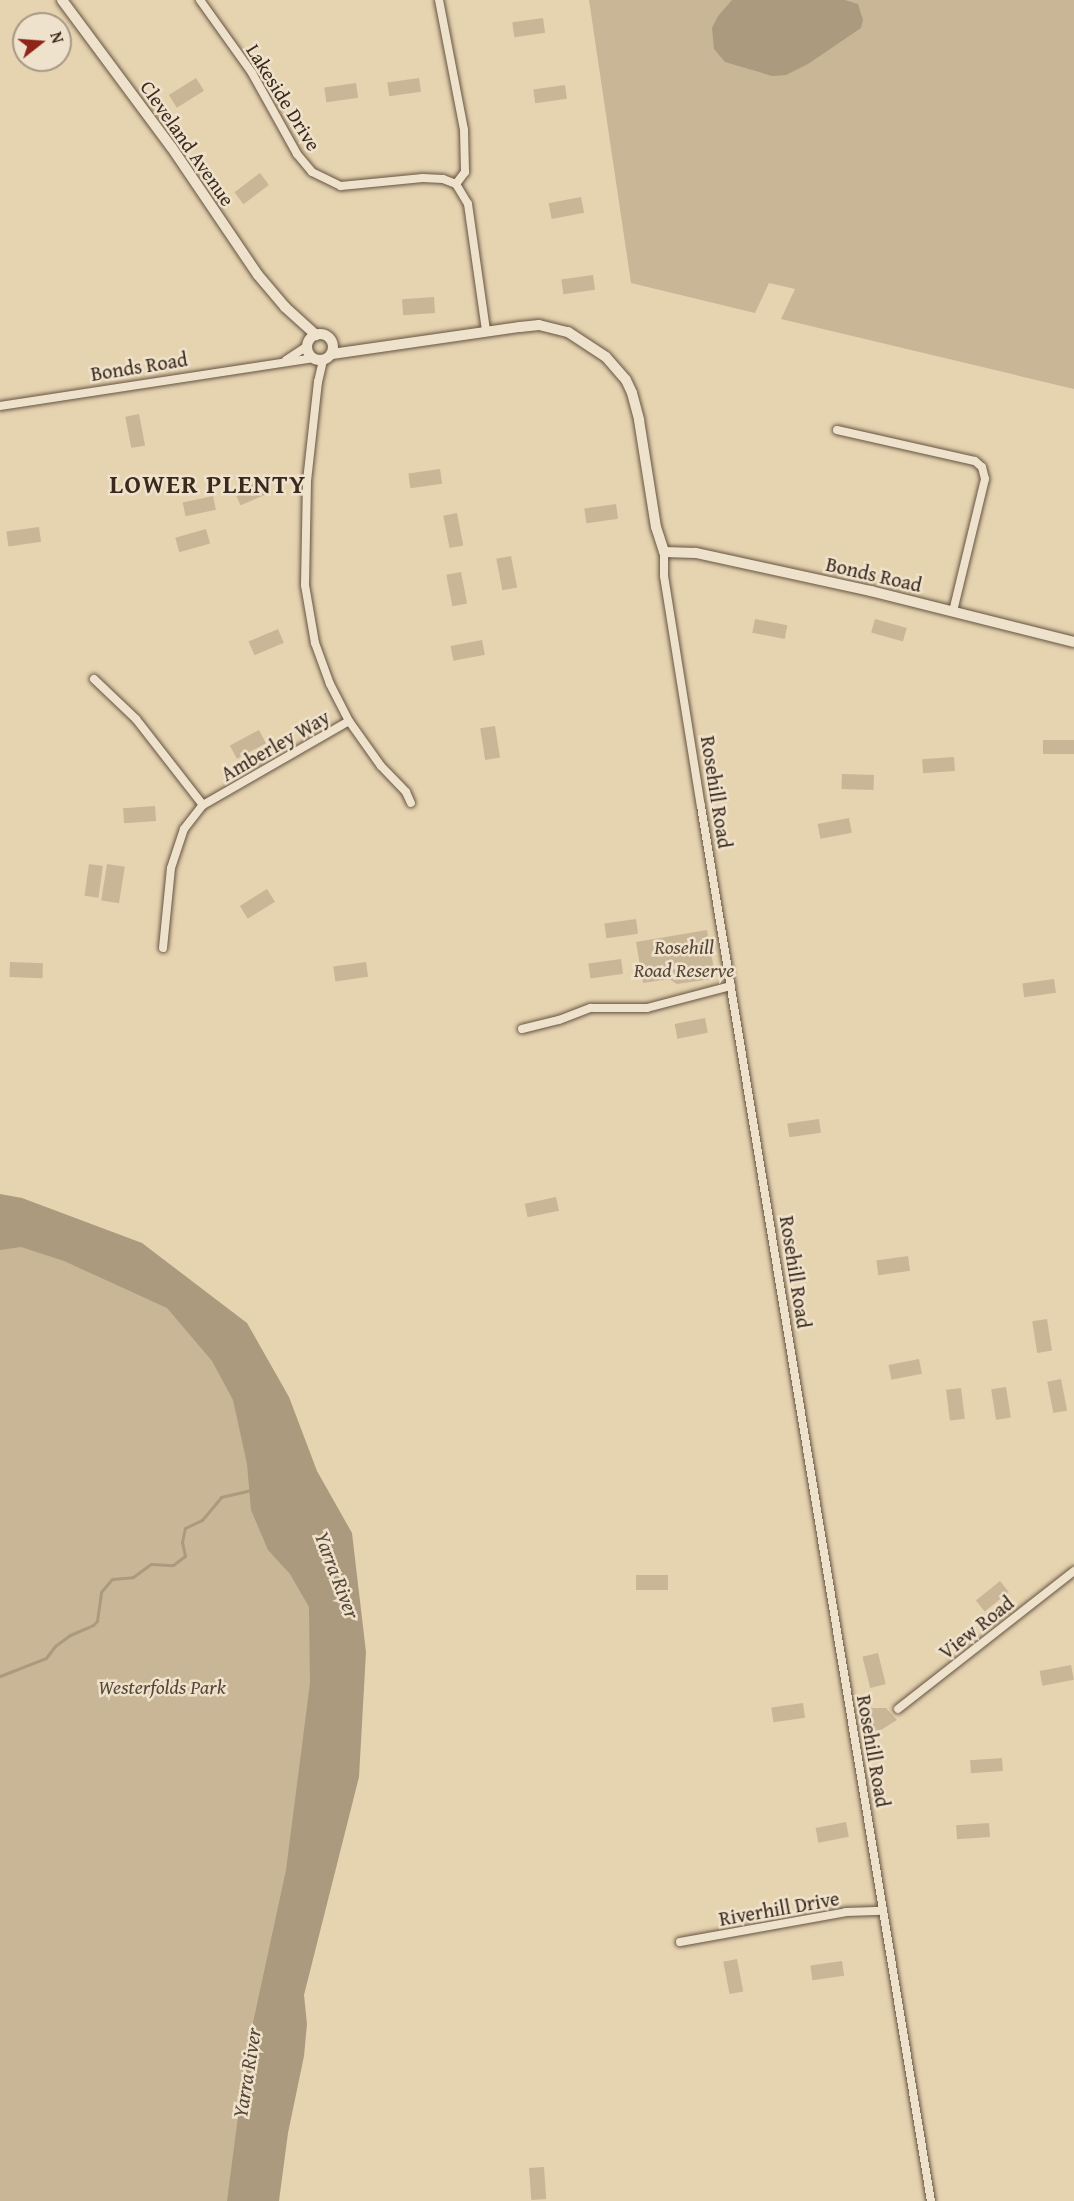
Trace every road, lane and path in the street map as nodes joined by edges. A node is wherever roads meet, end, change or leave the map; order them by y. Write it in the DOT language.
graph roads {
  1 [pos="62,0"];
  2 [pos="200,0"];
  3 [pos="439,0"];
  4 [pos="456,184"];
  5 [pos="486,331"];
  6 [pos="310,341"];
  7 [pos="323,355"];
  8 [pos="606,357"];
  9 [pos="283,362"];
  10 [pos="0,406"];
  11 [pos="837,430"];
  12 [pos="664,552"];
  13 [pos="953,611"];
  14 [pos="1074,642"];
  15 [pos="94,679"];
  16 [pos="349,722"];
  17 [pos="411,803"];
  18 [pos="203,805"];
  19 [pos="164,948"];
  20 [pos="731,986"];
  21 [pos="522,1029"];
  22 [pos="1074,1570"];
  23 [pos="898,1709"];
  24 [pos="883,1911"];
  25 [pos="680,1942"];
  26 [pos="931,2201"];
  1 -- 6 [label="street, Cleveland Avenue"];
  2 -- 4 [label="street, Lakeside Drive"];
  3 -- 4 [label="street"];
  4 -- 5 [label="street"];
  5 -- 7 [label="street, Bonds Road"];
  5 -- 8 [label="street, Bonds Road"];
  6 -- 7 [label="street, Cleveland Avenue"];
  6 -- 7 [label="street"];
  6 -- 9 [label="street, Bonds Road"];
  7 -- 9 [label="street, Bonds Road"];
  7 -- 16 [label="street, Amberley Way"];
  8 -- 12 [label="street, Rosehill Road"];
  9 -- 10 [label="street, Bonds Road"];
  11 -- 13 [label="street"];
  12 -- 13 [label="street, Bonds Road"];
  12 -- 20 [label="street, Rosehill Road"];
  13 -- 14 [label="street, Bonds Road"];
  15 -- 18 [label="street"];
  16 -- 17 [label="street"];
  16 -- 18 [label="street, Amberley Way"];
  18 -- 19 [label="street, Amberley Way"];
  20 -- 21 [label="street"];
  20 -- 24 [label="street, Rosehill Road"];
  22 -- 23 [label="street, View Road"];
  24 -- 25 [label="street, Riverhill Drive"];
  24 -- 26 [label="street, Rosehill Road"];
}
